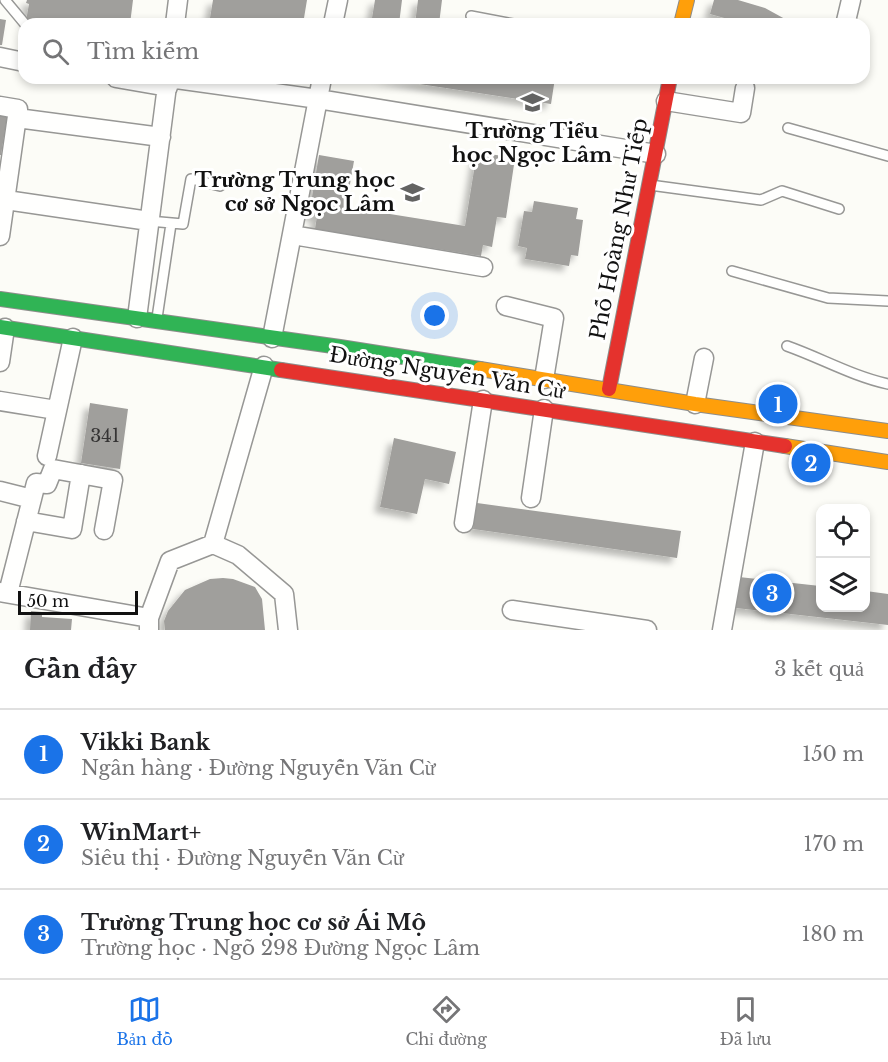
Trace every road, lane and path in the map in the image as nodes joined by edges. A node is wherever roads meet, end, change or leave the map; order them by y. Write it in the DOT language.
graph roads {
  1 [pos="5,0"];
  2 [pos="178,0"];
  3 [pos="338,0"];
  4 [pos="687,0"];
  5 [pos="851,0"];
  6 [pos="471,16"];
  7 [pos="20,18"];
  8 [pos="176,18"];
  9 [pos="334,18"];
  10 [pos="482,18"];
  11 [pos="682,18"];
  12 [pos="847,18"];
  13 [pos="0,57"];
  14 [pos="18,61"];
  15 [pos="168,84"];
  16 [pos="193,84"];
  17 [pos="321,84"];
  18 [pos="669,84"];
  19 [pos="745,88"];
  20 [pos="318,99"];
  21 [pos="666,101"];
  22 [pos="0,106"];
  23 [pos="17,118"];
  24 [pos="788,128"];
  25 [pos="161,136"];
  26 [pos="656,154"];
  27 [pos="888,156"];
  28 [pos="650,185"];
  29 [pos="220,186"];
  30 [pos="4,190"];
  31 [pos="839,209"];
  32 [pos="149,221"];
  33 [pos="171,224"];
  34 [pos="293,235"];
  35 [pos="0,236"];
  36 [pos="483,267"];
  37 [pos="732,271"];
  38 [pos="0,299"];
  39 [pos="888,301"];
  40 [pos="506,306"];
  41 [pos="137,318"];
  42 [pos="156,321"];
  43 [pos="3,328"];
  44 [pos="73,338"];
  45 [pos="272,338"];
  46 [pos="787,346"];
  47 [pos="704,358"];
  48 [pos="0,362"];
  49 [pos="264,366"];
  50 [pos="544,380"];
  51 [pos="888,384"];
  52 [pos="609,389"];
  53 [pos="483,400"];
  54 [pos="0,401"];
  55 [pos="695,404"];
  56 [pos="544,409"];
  57 [pos="56,410"];
  58 [pos="888,431"];
  59 [pos="755,442"];
  60 [pos="47,456"];
  61 [pos="888,462"];
  62 [pos="81,474"];
  63 [pos="0,491"];
  64 [pos="531,498"];
  65 [pos="32,499"];
  66 [pos="26,521"];
  67 [pos="464,523"];
  68 [pos="104,530"];
  69 [pos="213,544"];
  70 [pos="4,592"];
  71 [pos="512,610"];
  72 [pos="149,624"];
  73 [pos="288,630"];
  74 [pos="647,630"];
  75 [pos="722,630"];
  1 -- 7 [label="lane"];
  2 -- 8 [label="street"];
  3 -- 9 [label="street"];
  4 -- 11 [label="main road"];
  5 -- 12 [label="street"];
  6 -- 10 [label="lane"];
  13 -- 14 [label="street"];
  15 -- 25 [label="street"];
  16 -- 20 [label="street"];
  17 -- 20 [label="street"];
  18 -- 21 [label="main road, Phố Hoàng Như Tiếp"];
  19 -- 21 [label="street"];
  20 -- 26 [label="street"];
  20 -- 34 [label="street"];
  21 -- 26 [label="main road, Phố Hoàng Như Tiếp"];
  22 -- 23 [label="street"];
  23 -- 25 [label="street"];
  23 -- 30 [label="street"];
  24 -- 27 [label="lane"];
  25 -- 32 [label="street"];
  26 -- 28 [label="main road, Phố Hoàng Như Tiếp"];
  28 -- 31 [label="lane"];
  28 -- 52 [label="main road, Phố Hoàng Như Tiếp"];
  29 -- 33 [label="lane"];
  30 -- 32 [label="street"];
  30 -- 35 [label="street"];
  32 -- 33 [label="lane"];
  32 -- 41 [label="street"];
  33 -- 42 [label="lane"];
  34 -- 36 [label="street"];
  34 -- 45 [label="street"];
  37 -- 39 [label="lane"];
  38 -- 41 [label="main road, Đường Nguyễn Văn Cừ"];
  40 -- 50 [label="street"];
  41 -- 42 [label="main road, Đường Nguyễn Văn Cừ"];
  42 -- 45 [label="main road, Đường Nguyễn Văn Cừ"];
  43 -- 44 [label="main road, Đường Nguyễn Văn Cừ"];
  43 -- 48 [label="street"];
  44 -- 49 [label="main road, Đường Nguyễn Văn Cừ"];
  44 -- 57 [label="street"];
  45 -- 50 [label="main road, Đường Nguyễn Văn Cừ"];
  46 -- 51 [label="lane"];
  47 -- 55 [label="street"];
  49 -- 53 [label="main road, Đường Nguyễn Văn Cừ"];
  49 -- 69 [label="street"];
  50 -- 52 [label="main road, Đường Nguyễn Văn Cừ"];
  52 -- 55 [label="main road, Đường Nguyễn Văn Cừ"];
  53 -- 56 [label="main road, Đường Nguyễn Văn Cừ"];
  53 -- 67 [label="street"];
  54 -- 57 [label="street"];
  55 -- 58 [label="main road, Đường Nguyễn Văn Cừ"];
  56 -- 59 [label="main road, Đường Nguyễn Văn Cừ"];
  56 -- 64 [label="street"];
  57 -- 60 [label="street"];
  59 -- 61 [label="main road, Đường Nguyễn Văn Cừ"];
  59 -- 75 [label="street"];
  62 -- 65 [label="street"];
  62 -- 66 [label="street"];
  62 -- 68 [label="street"];
  63 -- 65 [label="street"];
  65 -- 66 [label="street"];
  66 -- 70 [label="street"];
  69 -- 72 [label="street"];
  69 -- 73 [label="street"];
  70 -- 72 [label="street"];
  71 -- 74 [label="street"];
}
